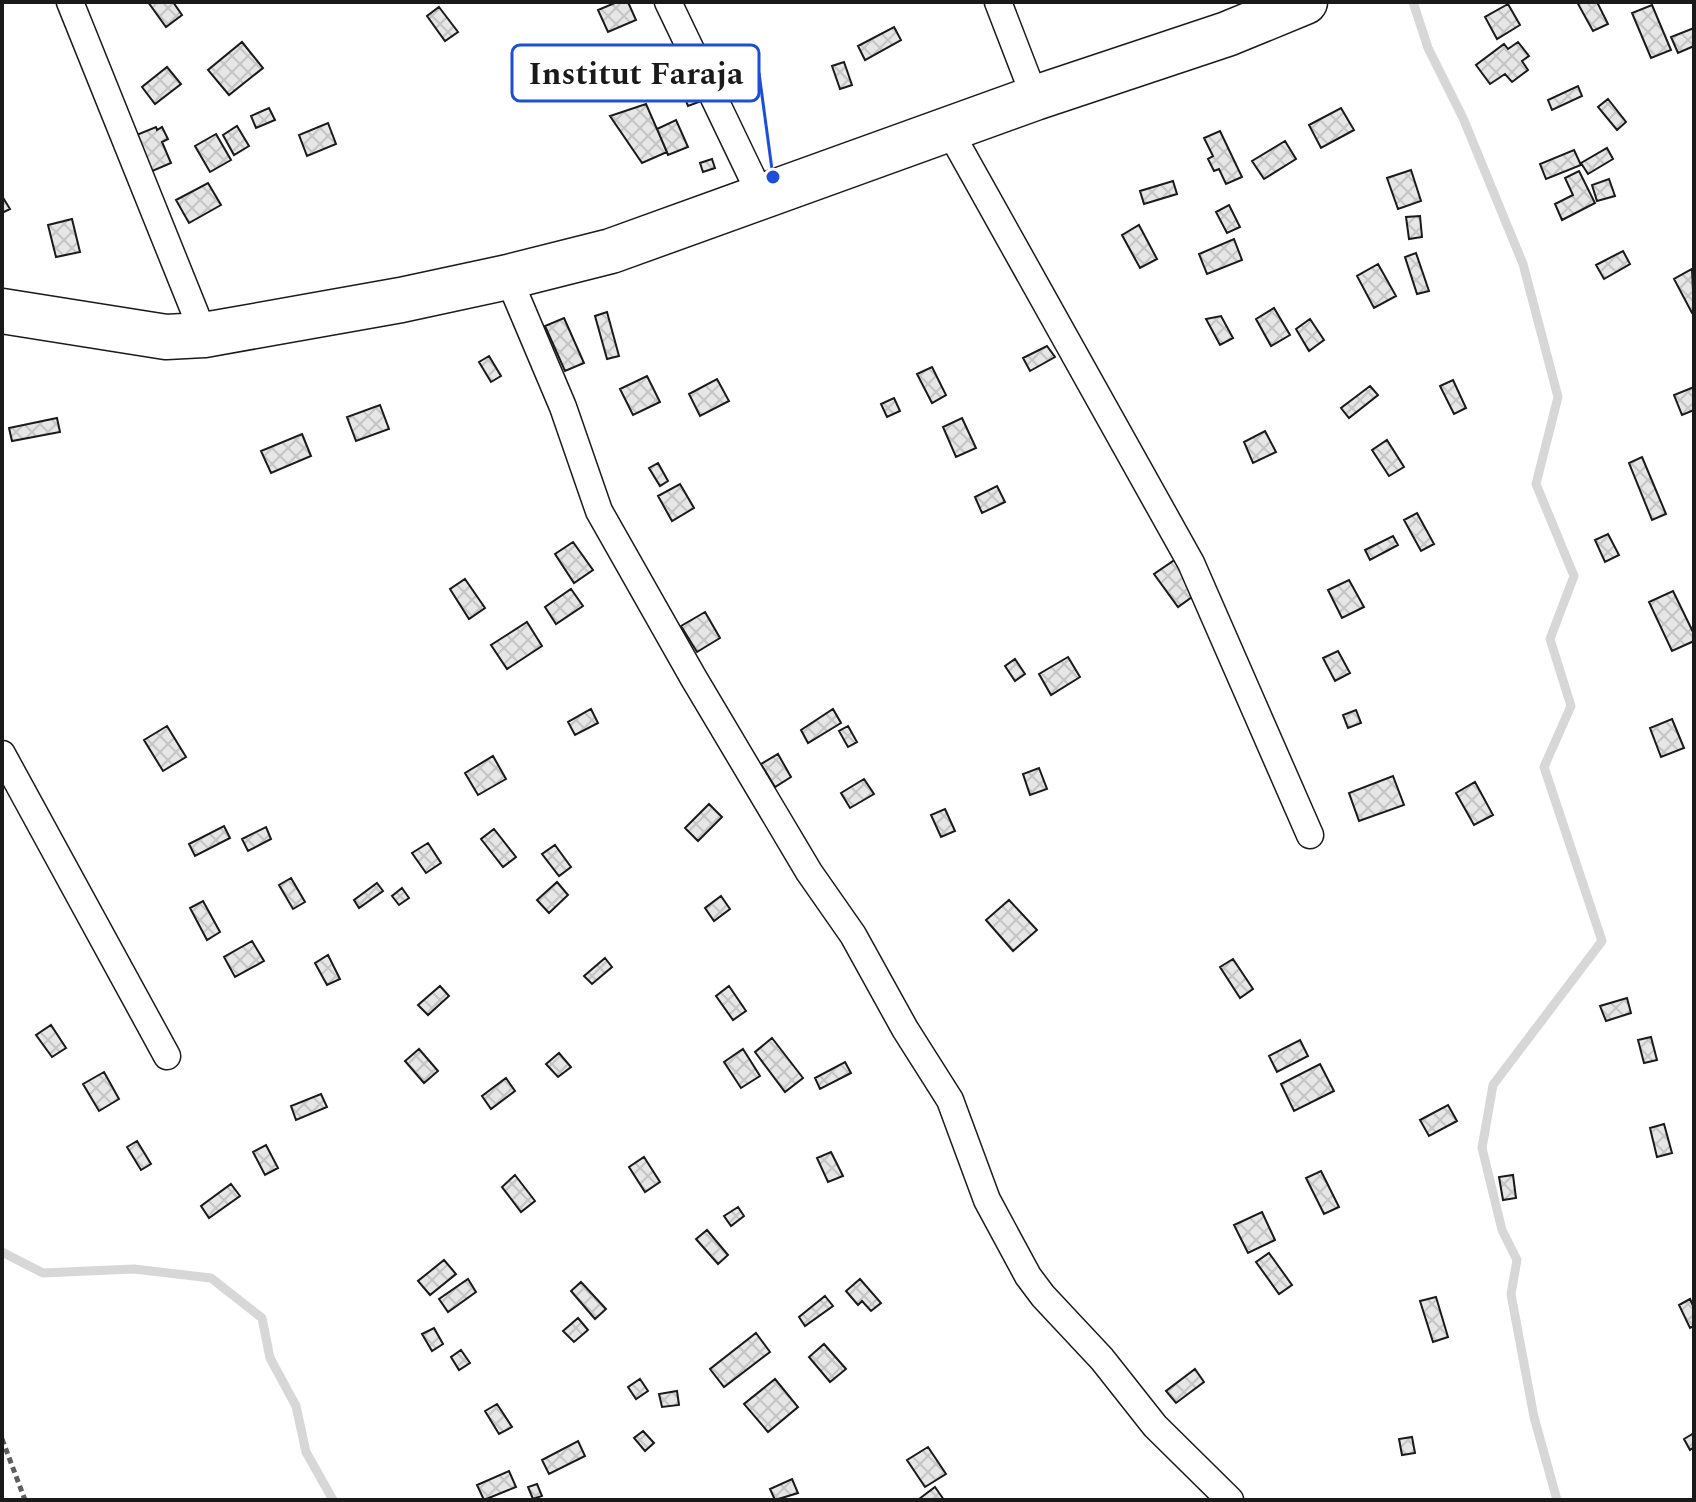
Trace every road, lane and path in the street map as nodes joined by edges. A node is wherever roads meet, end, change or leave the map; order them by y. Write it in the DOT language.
graph roads {
  1 [pos="70,2"];
  2 [pos="668,2"];
  3 [pos="998,2"];
  4 [pos="1305,2"];
  5 [pos="1232,18"];
  6 [pos="1035,98"];
  7 [pos="949,130"];
  8 [pos="762,198"];
  9 [pos="508,277"];
  10 [pos="2,311"];
  11 [pos="204,335"];
  12 [pos="2,754"];
  13 [pos="1310,835"];
  14 [pos="167,1056"];
  15 [pos="2,1439"];
  16 [pos="25,1500"];
  17 [pos="1230,1500"];
  1 -- 11 [label="street"];
  2 -- 8 [label="street"];
  3 -- 6 [label="street"];
  4 -- 5 [label="highway"];
  5 -- 6 [label="highway"];
  6 -- 7 [label="highway"];
  7 -- 8 [label="highway"];
  7 -- 13 [label="street"];
  8 -- 9 [label="highway"];
  9 -- 11 [label="highway"];
  9 -- 17 [label="street"];
  10 -- 11 [label="highway"];
  12 -- 14 [label="street"];
  15 -- 16 [label="path"];
}
